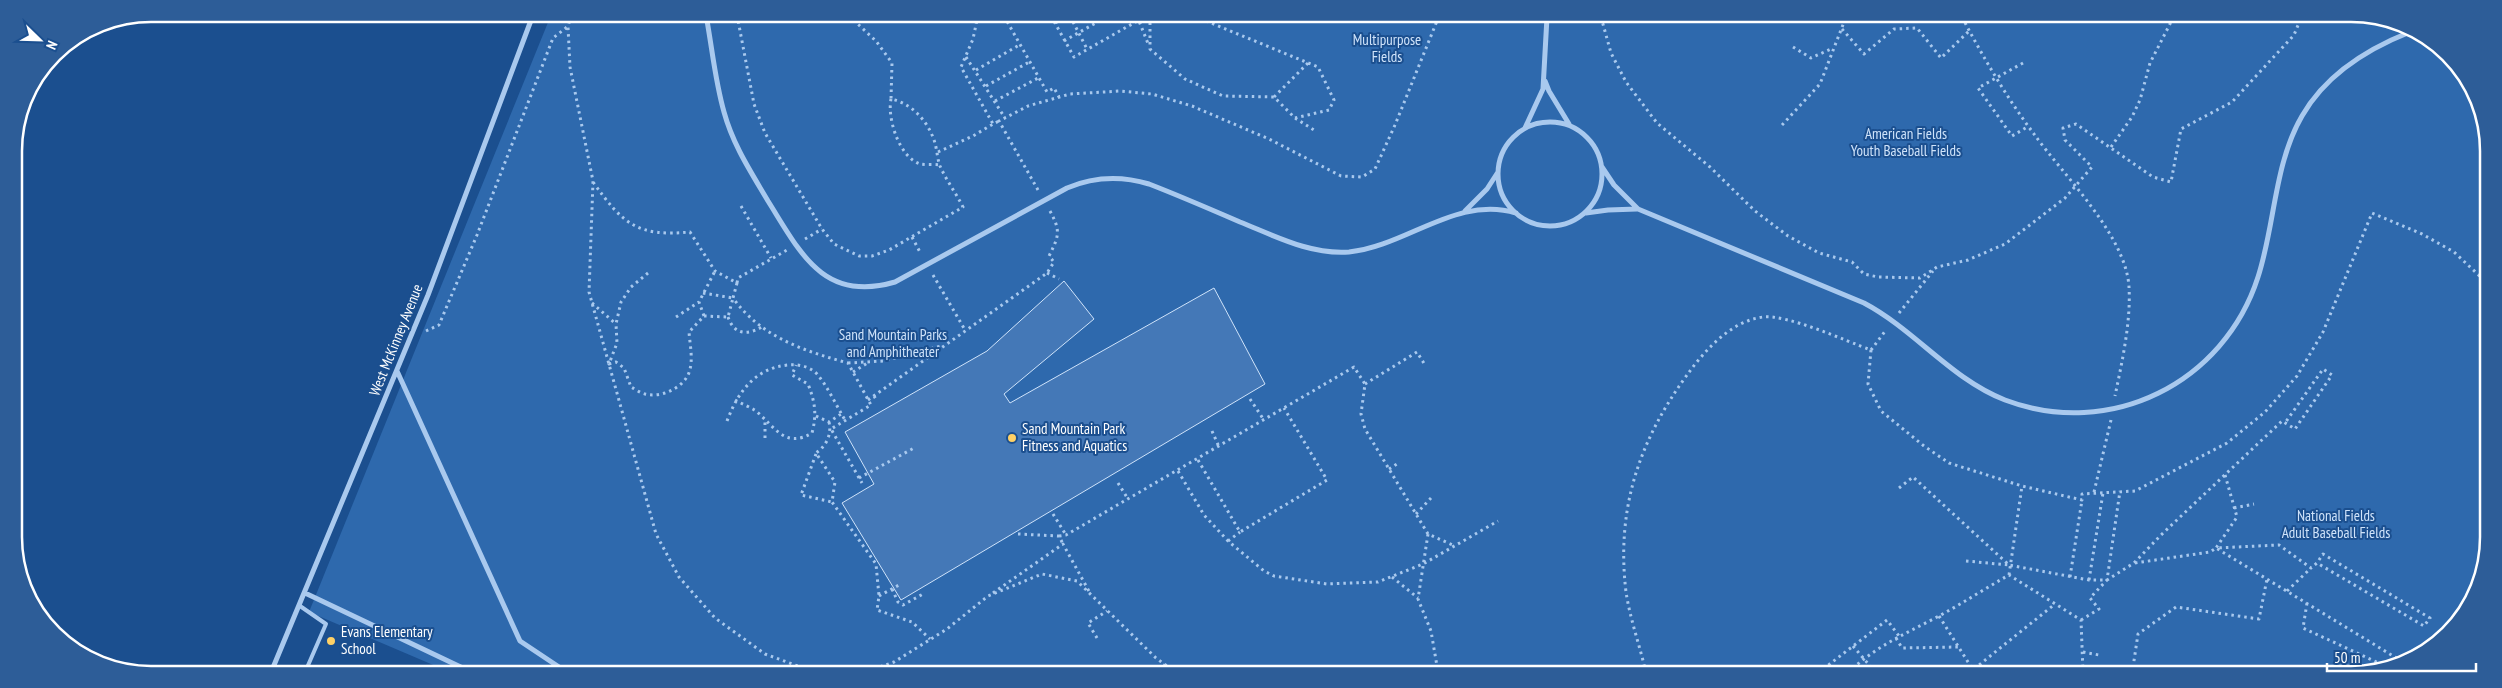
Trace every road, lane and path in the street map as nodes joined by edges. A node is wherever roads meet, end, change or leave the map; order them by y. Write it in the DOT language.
graph roads {
  1 [pos="1436,22"];
  2 [pos="1548,22"];
  3 [pos="1602,22"];
  4 [pos="1844,22"];
  5 [pos="1964,22"];
  6 [pos="2172,22"];
  7 [pos="2299,22"];
  8 [pos="530,23"];
  9 [pos="569,23"];
  10 [pos="707,23"];
  11 [pos="738,23"];
  12 [pos="856,23"];
  13 [pos="977,23"];
  14 [pos="1008,23"];
  15 [pos="1055,23"];
  16 [pos="1072,23"];
  17 [pos="1096,23"];
  18 [pos="1131,23"];
  19 [pos="1140,23"];
  20 [pos="1150,23"];
  21 [pos="1210,23"];
  22 [pos="568,27"];
  23 [pos="1842,28"];
  24 [pos="1969,31"];
  25 [pos="1077,33"];
  26 [pos="2404,34"];
  27 [pos="1064,41"];
  28 [pos="1021,44"];
  29 [pos="1793,47"];
  30 [pos="1834,47"];
  31 [pos="1087,49"];
  32 [pos="1150,49"];
  33 [pos="966,56"];
  34 [pos="1032,61"];
  35 [pos="1308,63"];
  36 [pos="2024,63"];
  37 [pos="976,70"];
  38 [pos="1997,76"];
  39 [pos="1040,77"];
  40 [pos="1544,78"];
  41 [pos="986,86"];
  42 [pos="1059,97"];
  43 [pos="1274,97"];
  44 [pos="891,99"];
  45 [pos="995,101"];
  46 [pos="1006,118"];
  47 [pos="1295,118"];
  48 [pos="999,121"];
  49 [pos="993,124"];
  50 [pos="1569,124"];
  51 [pos="1782,125"];
  52 [pos="2028,126"];
  53 [pos="1524,128"];
  54 [pos="1317,132"];
  55 [pos="2111,147"];
  56 [pos="938,152"];
  57 [pos="940,165"];
  58 [pos="1602,167"];
  59 [pos="1498,171"];
  60 [pos="593,181"];
  61 [pos="2074,185"];
  62 [pos="1044,200"];
  63 [pos="742,206"];
  64 [pos="1638,209"];
  65 [pos="1464,211"];
  66 [pos="1516,213"];
  67 [pos="1584,214"];
  68 [pos="822,229"];
  69 [pos="912,237"];
  70 [pos="795,245"];
  71 [pos="771,258"];
  72 [pos="927,265"];
  73 [pos="1937,267"];
  74 [pos="715,271"];
  75 [pos="648,273"];
  76 [pos="1047,273"];
  77 [pos="2480,276"];
  78 [pos="1059,279"];
  79 [pos="737,283"];
  80 [pos="703,293"];
  81 [pos="733,298"];
  82 [pos="592,302"];
  83 [pos="699,302"];
  84 [pos="704,316"];
  85 [pos="676,317"];
  86 [pos="728,317"];
  87 [pos="1894,320"];
  88 [pos="616,324"];
  89 [pos="762,327"];
  90 [pos="965,330"];
  91 [pos="410,340"];
  92 [pos="948,341"];
  93 [pos="1871,350"];
  94 [pos="870,362"];
  95 [pos="848,363"];
  96 [pos="609,364"];
  97 [pos="796,364"];
  98 [pos="1425,364"];
  99 [pos="397,371"];
  100 [pos="853,372"];
  101 [pos="1365,384"];
  102 [pos="874,396"];
  103 [pos="1250,399"];
  104 [pos="735,400"];
  105 [pos="868,400"];
  106 [pos="877,401"];
  107 [pos="1284,408"];
  108 [pos="2113,410"];
  109 [pos="841,414"];
  110 [pos="816,416"];
  111 [pos="765,420"];
  112 [pos="845,420"];
  113 [pos="1264,420"];
  114 [pos="727,421"];
  115 [pos="829,422"];
  116 [pos="2285,423"];
  117 [pos="831,429"];
  118 [pos="1212,431"];
  119 [pos="765,438"];
  120 [pos="1219,447"];
  121 [pos="914,448"];
  122 [pos="816,453"];
  123 [pos="1198,460"];
  124 [pos="1400,462"];
  125 [pos="1389,469"];
  126 [pos="1178,470"];
  127 [pos="2225,475"];
  128 [pos="859,478"];
  129 [pos="862,483"];
  130 [pos="1118,483"];
  131 [pos="2022,486"];
  132 [pos="1899,488"];
  133 [pos="2120,491"];
  134 [pos="2094,492"];
  135 [pos="2103,493"];
  136 [pos="1431,498"];
  137 [pos="1128,499"];
  138 [pos="2082,500"];
  139 [pos="832,502"];
  140 [pos="2254,504"];
  141 [pos="2234,508"];
  142 [pos="1053,514"];
  143 [pos="1416,514"];
  144 [pos="1498,521"];
  145 [pos="1240,532"];
  146 [pos="1018,534"];
  147 [pos="1428,534"];
  148 [pos="1066,535"];
  149 [pos="1059,536"];
  150 [pos="1228,541"];
  151 [pos="1063,544"];
  152 [pos="1455,546"];
  153 [pos="2216,548"];
  154 [pos="1966,561"];
  155 [pos="2134,563"];
  156 [pos="2317,563"];
  157 [pos="1423,564"];
  158 [pos="2009,565"];
  159 [pos="2310,568"];
  160 [pos="2009,574"];
  161 [pos="1392,576"];
  162 [pos="2070,577"];
  163 [pos="2267,579"];
  164 [pos="2089,580"];
  165 [pos="2107,580"];
  166 [pos="899,586"];
  167 [pos="892,589"];
  168 [pos="2287,591"];
  169 [pos="305,593"];
  170 [pos="923,594"];
  171 [pos="879,596"];
  172 [pos="988,596"];
  173 [pos="1092,597"];
  174 [pos="1418,599"];
  175 [pos="2307,603"];
  176 [pos="2055,604"];
  177 [pos="300,606"];
  178 [pos="1107,611"];
  179 [pos="1939,616"];
  180 [pos="2082,620"];
  181 [pos="1898,637"];
  182 [pos="1097,638"];
  183 [pos="930,639"];
  184 [pos="1853,646"];
  185 [pos="1958,647"];
  186 [pos="2083,652"];
  187 [pos="2099,654"];
  188 [pos="2394,658"];
  189 [pos="1863,659"];
  190 [pos="2378,663"];
  191 [pos="1165,664"];
  192 [pos="1437,665"];
  193 [pos="1644,665"];
  194 [pos="1828,665"];
  195 [pos="1856,665"];
  196 [pos="1869,665"];
  197 [pos="1970,665"];
  198 [pos="1982,665"];
  199 [pos="2083,665"];
  200 [pos="2133,665"];
  201 [pos="274,666"];
  202 [pos="308,666"];
  203 [pos="458,666"];
  204 [pos="559,666"];
  205 [pos="797,666"];
  206 [pos="883,666"];
  1 -- 42 [label="path"];
  2 -- 40 [label="street"];
  3 -- 73 [label="path"];
  4 -- 23 [label="path"];
  5 -- 24 [label="path"];
  6 -- 55 [label="path"];
  7 -- 55 [label="path"];
  8 -- 91 [label="street, West McKinney Avenue"];
  9 -- 22 [label="path"];
  10 -- 70 [label="street"];
  11 -- 68 [label="path"];
  12 -- 44 [label="path"];
  13 -- 33 [label="path"];
  14 -- 28 [label="path"];
  15 -- 27 [label="path"];
  16 -- 25 [label="path"];
  17 -- 25 [label="path"];
  18 -- 31 [label="path"];
  19 -- 32 [label="path"];
  20 -- 32 [label="path"];
  21 -- 35 [label="path"];
  22 -- 60 [label="path"];
  22 -- 91 [label="path"];
  23 -- 24 [label="path"];
  23 -- 30 [label="path"];
  24 -- 38 [label="path"];
  25 -- 27 [label="path"];
  25 -- 31 [label="path"];
  26 -- 108 [label="street"];
  27 -- 31 [label="path"];
  28 -- 34 [label="path"];
  28 -- 37 [label="path"];
  29 -- 30 [label="path"];
  30 -- 51 [label="path"];
  32 -- 43 [label="path"];
  33 -- 37 [label="path"];
  33 -- 49 [label="path"];
  34 -- 39 [label="path"];
  34 -- 41 [label="path"];
  35 -- 43 [label="path"];
  35 -- 47 [label="path"];
  36 -- 38 [label="path"];
  37 -- 41 [label="path"];
  38 -- 52 [label="path"];
  38 -- 52 [label="path"];
  39 -- 42 [label="path"];
  39 -- 45 [label="path"];
  40 -- 50 [label="street"];
  40 -- 53 [label="street"];
  41 -- 45 [label="path"];
  42 -- 46 [label="path"];
  43 -- 47 [label="path"];
  44 -- 56 [label="path"];
  44 -- 57 [label="path"];
  45 -- 46 [label="path"];
  46 -- 48 [label="path"];
  47 -- 54 [label="path"];
  48 -- 49 [label="path"];
  48 -- 62 [label="path"];
  49 -- 56 [label="path"];
  50 -- 53 [label="street"];
  50 -- 58 [label="street"];
  52 -- 61 [label="path"];
  53 -- 59 [label="street"];
  55 -- 61 [label="path"];
  56 -- 57 [label="path"];
  57 -- 69 [label="path"];
  58 -- 64 [label="street"];
  58 -- 67 [label="street"];
  59 -- 65 [label="street"];
  59 -- 66 [label="street"];
  60 -- 74 [label="path"];
  60 -- 82 [label="path"];
  61 -- 73 [label="path"];
  61 -- 108 [label="path"];
  62 -- 65 [label="street"];
  62 -- 72 [label="street"];
  62 -- 76 [label="path"];
  63 -- 71 [label="path"];
  64 -- 67 [label="street"];
  64 -- 87 [label="street"];
  65 -- 66 [label="street"];
  66 -- 67 [label="street"];
  68 -- 69 [label="path"];
  68 -- 70 [label="path"];
  69 -- 72 [label="path"];
  70 -- 71 [label="path"];
  70 -- 72 [label="street"];
  71 -- 79 [label="path"];
  72 -- 90 [label="path"];
  73 -- 87 [label="path"];
  74 -- 79 [label="path"];
  74 -- 80 [label="path"];
  75 -- 88 [label="path"];
  76 -- 78 [label="path"];
  76 -- 90 [label="path"];
  77 -- 133 [label="path"];
  79 -- 81 [label="path"];
  80 -- 81 [label="path"];
  80 -- 83 [label="path"];
  81 -- 86 [label="path"];
  81 -- 89 [label="path"];
  82 -- 88 [label="path"];
  82 -- 96 [label="path"];
  83 -- 84 [label="path"];
  83 -- 85 [label="path"];
  84 -- 86 [label="path"];
  84 -- 96 [label="path"];
  86 -- 89 [label="path"];
  87 -- 93 [label="path"];
  87 -- 108 [label="street"];
  88 -- 96 [label="path"];
  89 -- 95 [label="path"];
  90 -- 92 [label="path"];
  91 -- 99 [label="street, West McKinney Avenue"];
  92 -- 94 [label="path"];
  92 -- 102 [label="path"];
  93 -- 131 [label="path"];
  93 -- 193 [label="path"];
  94 -- 95 [label="path"];
  94 -- 100 [label="path"];
  95 -- 100 [label="path"];
  96 -- 205 [label="path"];
  97 -- 104 [label="path"];
  97 -- 109 [label="path"];
  97 -- 110 [label="path"];
  98 -- 101 [label="path"];
  99 -- 169 [label="street, West McKinney Avenue"];
  99 -- 204 [label="street"];
  100 -- 105 [label="path"];
  101 -- 107 [label="path"];
  101 -- 125 [label="path"];
  102 -- 105 [label="path"];
  102 -- 106 [label="path"];
  103 -- 113 [label="path"];
  104 -- 111 [label="path"];
  104 -- 114 [label="path"];
  105 -- 112 [label="path"];
  107 -- 113 [label="path"];
  107 -- 145 [label="path"];
  108 -- 134 [label="path"];
  109 -- 112 [label="path"];
  109 -- 115 [label="path"];
  110 -- 111 [label="path"];
  110 -- 115 [label="path"];
  111 -- 119 [label="path"];
  112 -- 117 [label="path"];
  113 -- 120 [label="path"];
  115 -- 117 [label="path"];
  116 -- 116 [label="path"];
  116 -- 127 [label="path"];
  117 -- 122 [label="path"];
  117 -- 128 [label="path"];
  118 -- 120 [label="path"];
  120 -- 123 [label="path"];
  121 -- 128 [label="path"];
  122 -- 139 [label="path"];
  122 -- 139 [label="path"];
  123 -- 126 [label="path"];
  123 -- 145 [label="path"];
  124 -- 125 [label="path"];
  125 -- 143 [label="path"];
  126 -- 137 [label="path"];
  126 -- 150 [label="path"];
  127 -- 141 [label="path"];
  127 -- 155 [label="path"];
  128 -- 129 [label="path"];
  130 -- 137 [label="path"];
  131 -- 138 [label="path"];
  131 -- 158 [label="path"];
  132 -- 158 [label="path"];
  133 -- 135 [label="path"];
  133 -- 165 [label="path"];
  134 -- 135 [label="path"];
  134 -- 138 [label="path"];
  135 -- 164 [label="path"];
  136 -- 143 [label="path"];
  137 -- 148 [label="path"];
  138 -- 162 [label="path"];
  139 -- 171 [label="path"];
  140 -- 141 [label="path"];
  141 -- 153 [label="path"];
  142 -- 148 [label="path"];
  143 -- 147 [label="path"];
  144 -- 152 [label="path"];
  145 -- 150 [label="path"];
  146 -- 149 [label="path"];
  147 -- 152 [label="path"];
  147 -- 157 [label="path"];
  148 -- 149 [label="path"];
  149 -- 151 [label="path"];
  150 -- 161 [label="path"];
  151 -- 172 [label="path"];
  151 -- 173 [label="path"];
  152 -- 157 [label="path"];
  153 -- 155 [label="path"];
  153 -- 159 [label="path"];
  153 -- 163 [label="path"];
  154 -- 158 [label="path"];
  155 -- 165 [label="path"];
  156 -- 156 [label="path"];
  156 -- 159 [label="path"];
  157 -- 161 [label="path"];
  157 -- 174 [label="path"];
  158 -- 160 [label="path"];
  158 -- 162 [label="path"];
  159 -- 168 [label="path"];
  160 -- 176 [label="path"];
  160 -- 179 [label="path"];
  161 -- 174 [label="path"];
  162 -- 164 [label="path"];
  163 -- 168 [label="path"];
  163 -- 200 [label="path"];
  164 -- 165 [label="path"];
  165 -- 180 [label="path"];
  166 -- 167 [label="path"];
  167 -- 170 [label="path"];
  167 -- 171 [label="path"];
  168 -- 175 [label="path"];
  169 -- 177 [label="street, West McKinney Avenue"];
  169 -- 203 [label="street"];
  171 -- 183 [label="path"];
  172 -- 173 [label="path"];
  172 -- 183 [label="path"];
  173 -- 178 [label="path"];
  174 -- 192 [label="path"];
  175 -- 188 [label="path"];
  175 -- 190 [label="path"];
  176 -- 180 [label="path"];
  176 -- 198 [label="path"];
  177 -- 201 [label="street, West McKinney Avenue"];
  177 -- 202 [label="lane"];
  178 -- 182 [label="path"];
  178 -- 191 [label="path"];
  179 -- 181 [label="path"];
  179 -- 185 [label="path"];
  180 -- 186 [label="path"];
  181 -- 184 [label="path"];
  181 -- 185 [label="path"];
  181 -- 189 [label="path"];
  183 -- 206 [label="path"];
  184 -- 189 [label="path"];
  184 -- 194 [label="path"];
  185 -- 197 [label="path"];
  186 -- 187 [label="path"];
  186 -- 199 [label="path"];
  189 -- 195 [label="path"];
  189 -- 196 [label="path"];
}
